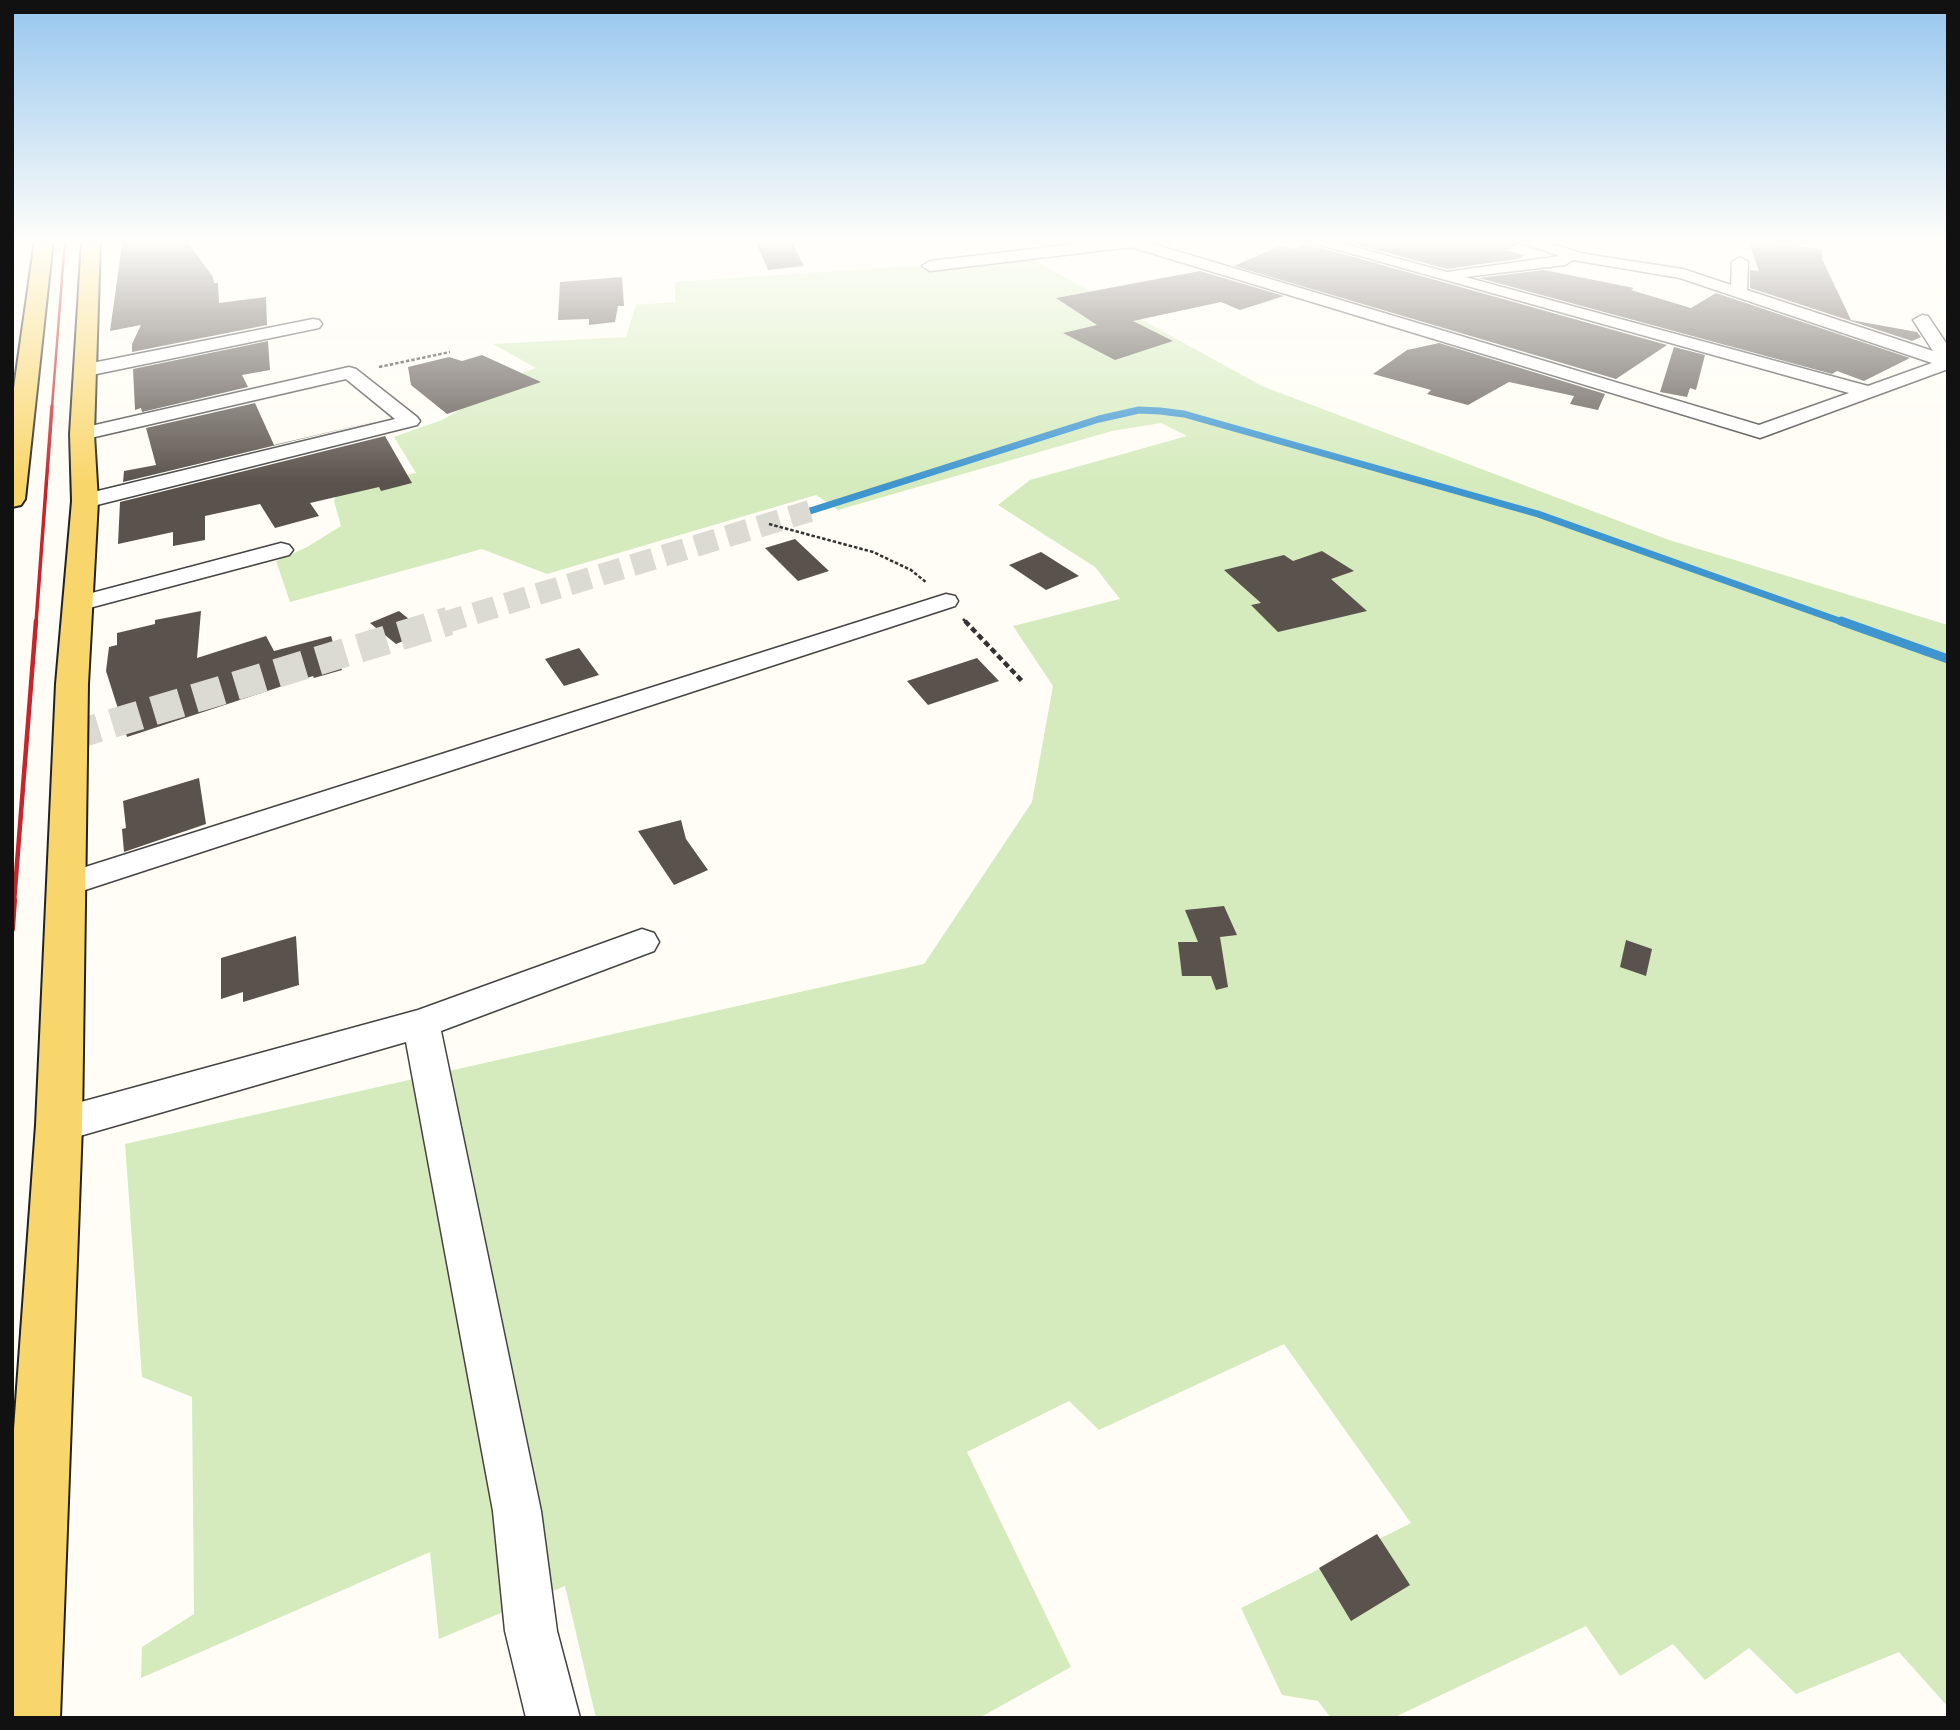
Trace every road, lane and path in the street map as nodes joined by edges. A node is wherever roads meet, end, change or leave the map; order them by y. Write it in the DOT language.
graph roads {
  1 [pos="1922,320"];
  2 [pos="34,321"];
  3 [pos="89,321"];
  4 [pos="1399,321"];
  5 [pos="1606,321"];
  6 [pos="1828,321"];
  7 [pos="313,324"];
  8 [pos="450,352"];
  9 [pos="1948,361"];
  10 [pos="87,370"];
  11 [pos="349,373"];
  12 [pos="1868,392"];
  13 [pos="82,434"];
  14 [pos="12,499"];
  15 [pos="85,501"];
  16 [pos="769,524"];
  17 [pos="281,550"];
  18 [pos="946,601"];
  19 [pos="78,604"];
  20 [pos="1022,681"];
  21 [pos="68,884"];
  22 [pos="642,942"];
  23 [pos="422,1023"];
  24 [pos="59,1125"];
  25 [pos="22,1617"];
  26 [pos="27,1718"];
  27 [pos="554,1718"];
  1 -- 9 [label="street"];
  2 -- 14 [label="main road"];
  3 -- 10 [label="main road"];
  4 -- 12 [label="street"];
  5 -- 12 [label="street"];
  6 -- 9 [label="street"];
  7 -- 10 [label="street"];
  8 -- 11 [label="path"];
  9 -- 12 [label="street"];
  10 -- 13 [label="main road"];
  11 -- 13 [label="street"];
  11 -- 15 [label="street"];
  13 -- 15 [label="main road"];
  15 -- 19 [label="main road"];
  16 -- 18 [label="path"];
  17 -- 19 [label="street"];
  18 -- 20 [label="path"];
  18 -- 21 [label="street"];
  19 -- 21 [label="main road"];
  21 -- 24 [label="main road"];
  22 -- 23 [label="street"];
  23 -- 24 [label="street"];
  23 -- 27 [label="street"];
  24 -- 25 [label="main road"];
  25 -- 26 [label="main road"];
}
